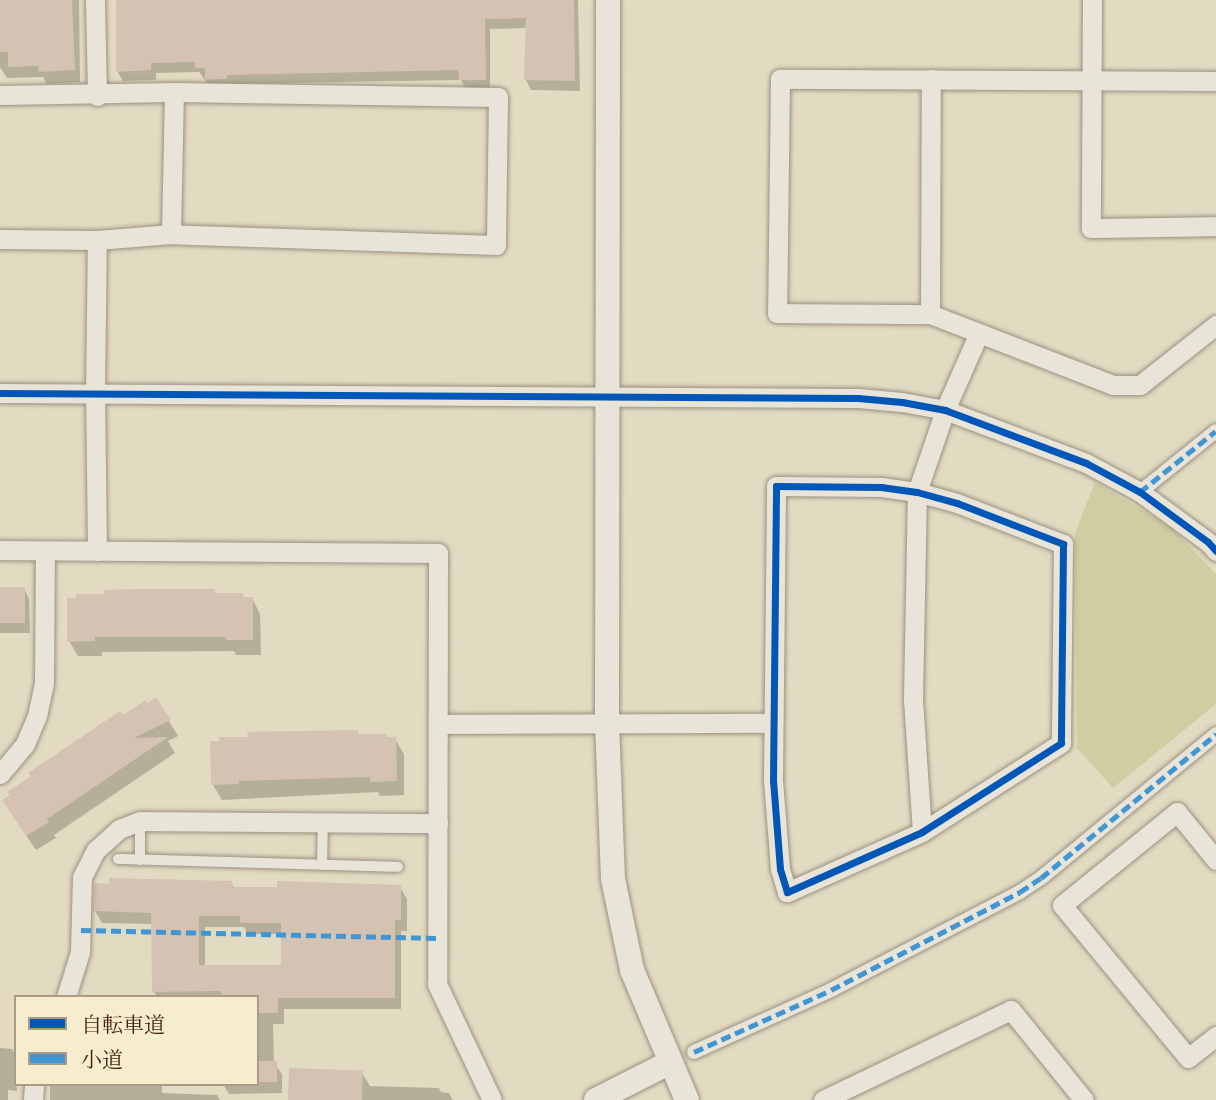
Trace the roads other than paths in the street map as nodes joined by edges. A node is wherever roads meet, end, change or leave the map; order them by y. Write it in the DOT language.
graph roads {
  1 [pos="95,0"];
  2 [pos="608,0"];
  3 [pos="1092,0"];
  4 [pos="932,79"];
  5 [pos="1092,79"];
  6 [pos="1216,80"];
  7 [pos="174,92"];
  8 [pos="0,95"];
  9 [pos="97,96"];
  10 [pos="1216,226"];
  11 [pos="171,234"];
  12 [pos="0,239"];
  13 [pos="97,240"];
  14 [pos="930,314"];
  15 [pos="1216,325"];
  16 [pos="979,333"];
  17 [pos="0,393"];
  18 [pos="94,394"];
  19 [pos="607,396"];
  20 [pos="945,410"];
  21 [pos="1216,431"];
  22 [pos="917,492"];
  23 [pos="1140,492"];
  24 [pos="1213,543"];
  25 [pos="0,550"];
  26 [pos="46,551"];
  27 [pos="97,551"];
  28 [pos="607,723"];
  29 [pos="773,723"];
  30 [pos="438,724"];
  31 [pos="1216,734"];
  32 [pos="0,774"];
  33 [pos="140,821"];
  34 [pos="323,822"];
  35 [pos="438,823"];
  36 [pos="922,832"];
  37 [pos="118,859"];
  38 [pos="140,860"];
  39 [pos="1216,860"];
  40 [pos="322,865"];
  41 [pos="398,867"];
  42 [pos="67,995"];
  43 [pos="1216,1036"];
  44 [pos="694,1052"];
  45 [pos="669,1063"];
  46 [pos="492,1100"];
  47 [pos="596,1100"];
  48 [pos="687,1100"];
  49 [pos="823,1100"];
  50 [pos="1084,1100"];
  1 -- 9 [label="street"];
  2 -- 19 [label="street"];
  3 -- 5 [label="street"];
  4 -- 5 [label="street"];
  4 -- 14 [label="street"];
  4 -- 14 [label="street"];
  5 -- 6 [label="street"];
  5 -- 10 [label="street"];
  7 -- 9 [label="street"];
  7 -- 11 [label="street"];
  7 -- 11 [label="street"];
  8 -- 9 [label="street"];
  11 -- 13 [label="street"];
  12 -- 13 [label="street"];
  13 -- 18 [label="street"];
  14 -- 16 [label="street"];
  15 -- 16 [label="street"];
  16 -- 20 [label="street"];
  17 -- 18 [label="street"];
  18 -- 19 [label="street"];
  18 -- 27 [label="street"];
  19 -- 20 [label="street"];
  19 -- 28 [label="street"];
  20 -- 22 [label="street"];
  20 -- 23 [label="street"];
  21 -- 23 [label="street"];
  22 -- 29 [label="street"];
  22 -- 36 [label="street"];
  22 -- 36 [label="street"];
  23 -- 24 [label="street"];
  25 -- 26 [label="street"];
  26 -- 27 [label="street"];
  26 -- 32 [label="street"];
  27 -- 30 [label="street"];
  28 -- 29 [label="street"];
  28 -- 30 [label="street"];
  28 -- 45 [label="street"];
  29 -- 36 [label="street"];
  30 -- 35 [label="street"];
  31 -- 44 [label="street"];
  33 -- 34 [label="street"];
  33 -- 38 [label="lane"];
  33 -- 42 [label="street"];
  34 -- 35 [label="street"];
  34 -- 40 [label="lane"];
  35 -- 46 [label="street"];
  37 -- 38 [label="lane"];
  38 -- 40 [label="lane"];
  39 -- 43 [label="street"];
  40 -- 41 [label="lane"];
  45 -- 47 [label="street"];
  45 -- 48 [label="street"];
  49 -- 50 [label="street"];
}
